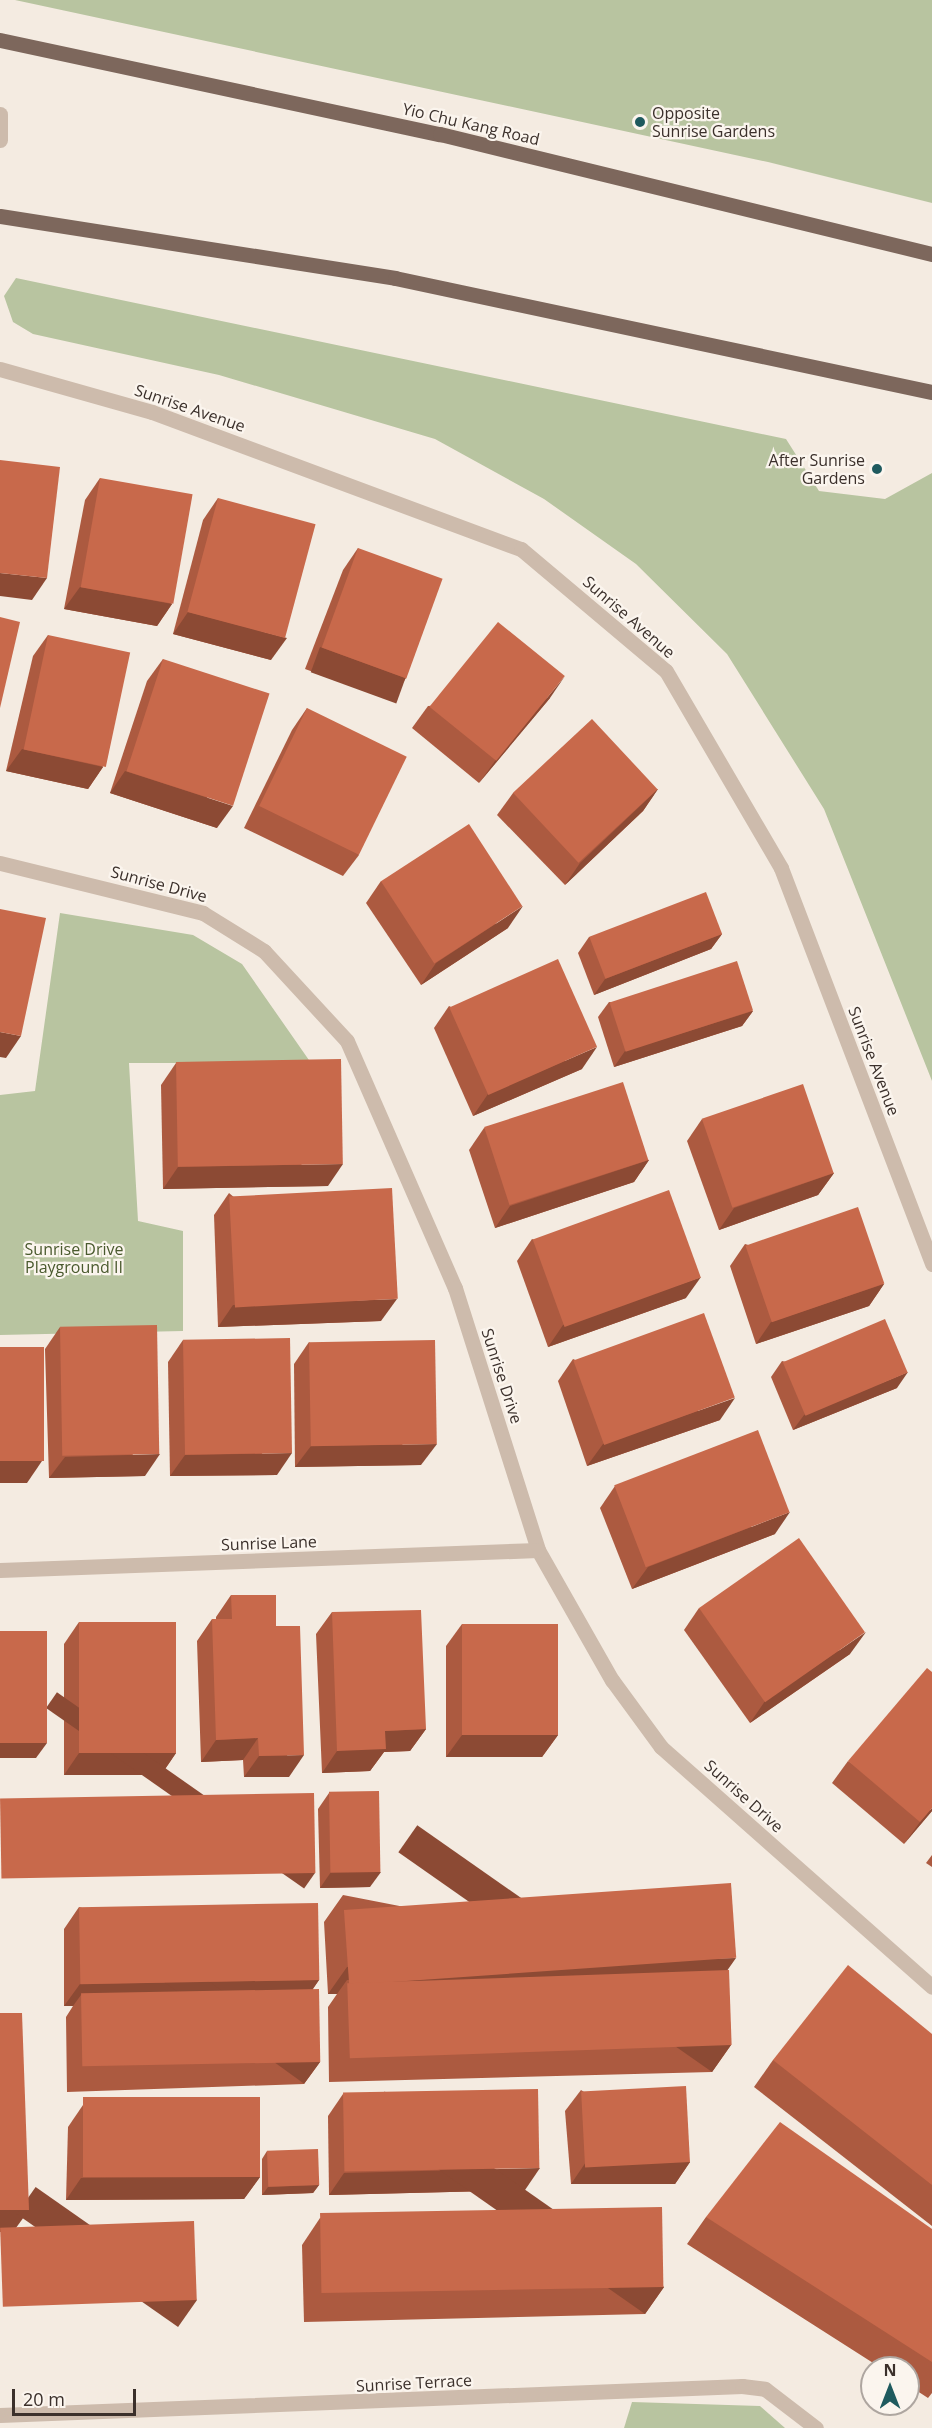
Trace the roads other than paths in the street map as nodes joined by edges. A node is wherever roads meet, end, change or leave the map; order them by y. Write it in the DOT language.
graph roads {
  1 [pos="0,40"];
  2 [pos="0,114"];
  3 [pos="0,140"];
  4 [pos="0,216"];
  5 [pos="932,254"];
  6 [pos="0,369"];
  7 [pos="932,392"];
  8 [pos="0,863"];
  9 [pos="932,1264"];
  10 [pos="538,1550"];
  11 [pos="0,1570"];
  12 [pos="932,1987"];
  13 [pos="0,2415"];
  14 [pos="816,2428"];
  1 -- 5 [label="main road, Yio Chu Kang Road"];
  2 -- 3 [label="street"];
  4 -- 7 [label="main road"];
  6 -- 9 [label="street, Sunrise Avenue"];
  8 -- 10 [label="street, Sunrise Drive"];
  10 -- 11 [label="street, Sunrise Lane"];
  10 -- 12 [label="street, Sunrise Drive"];
  13 -- 14 [label="street, Sunrise Terrace"];
}
